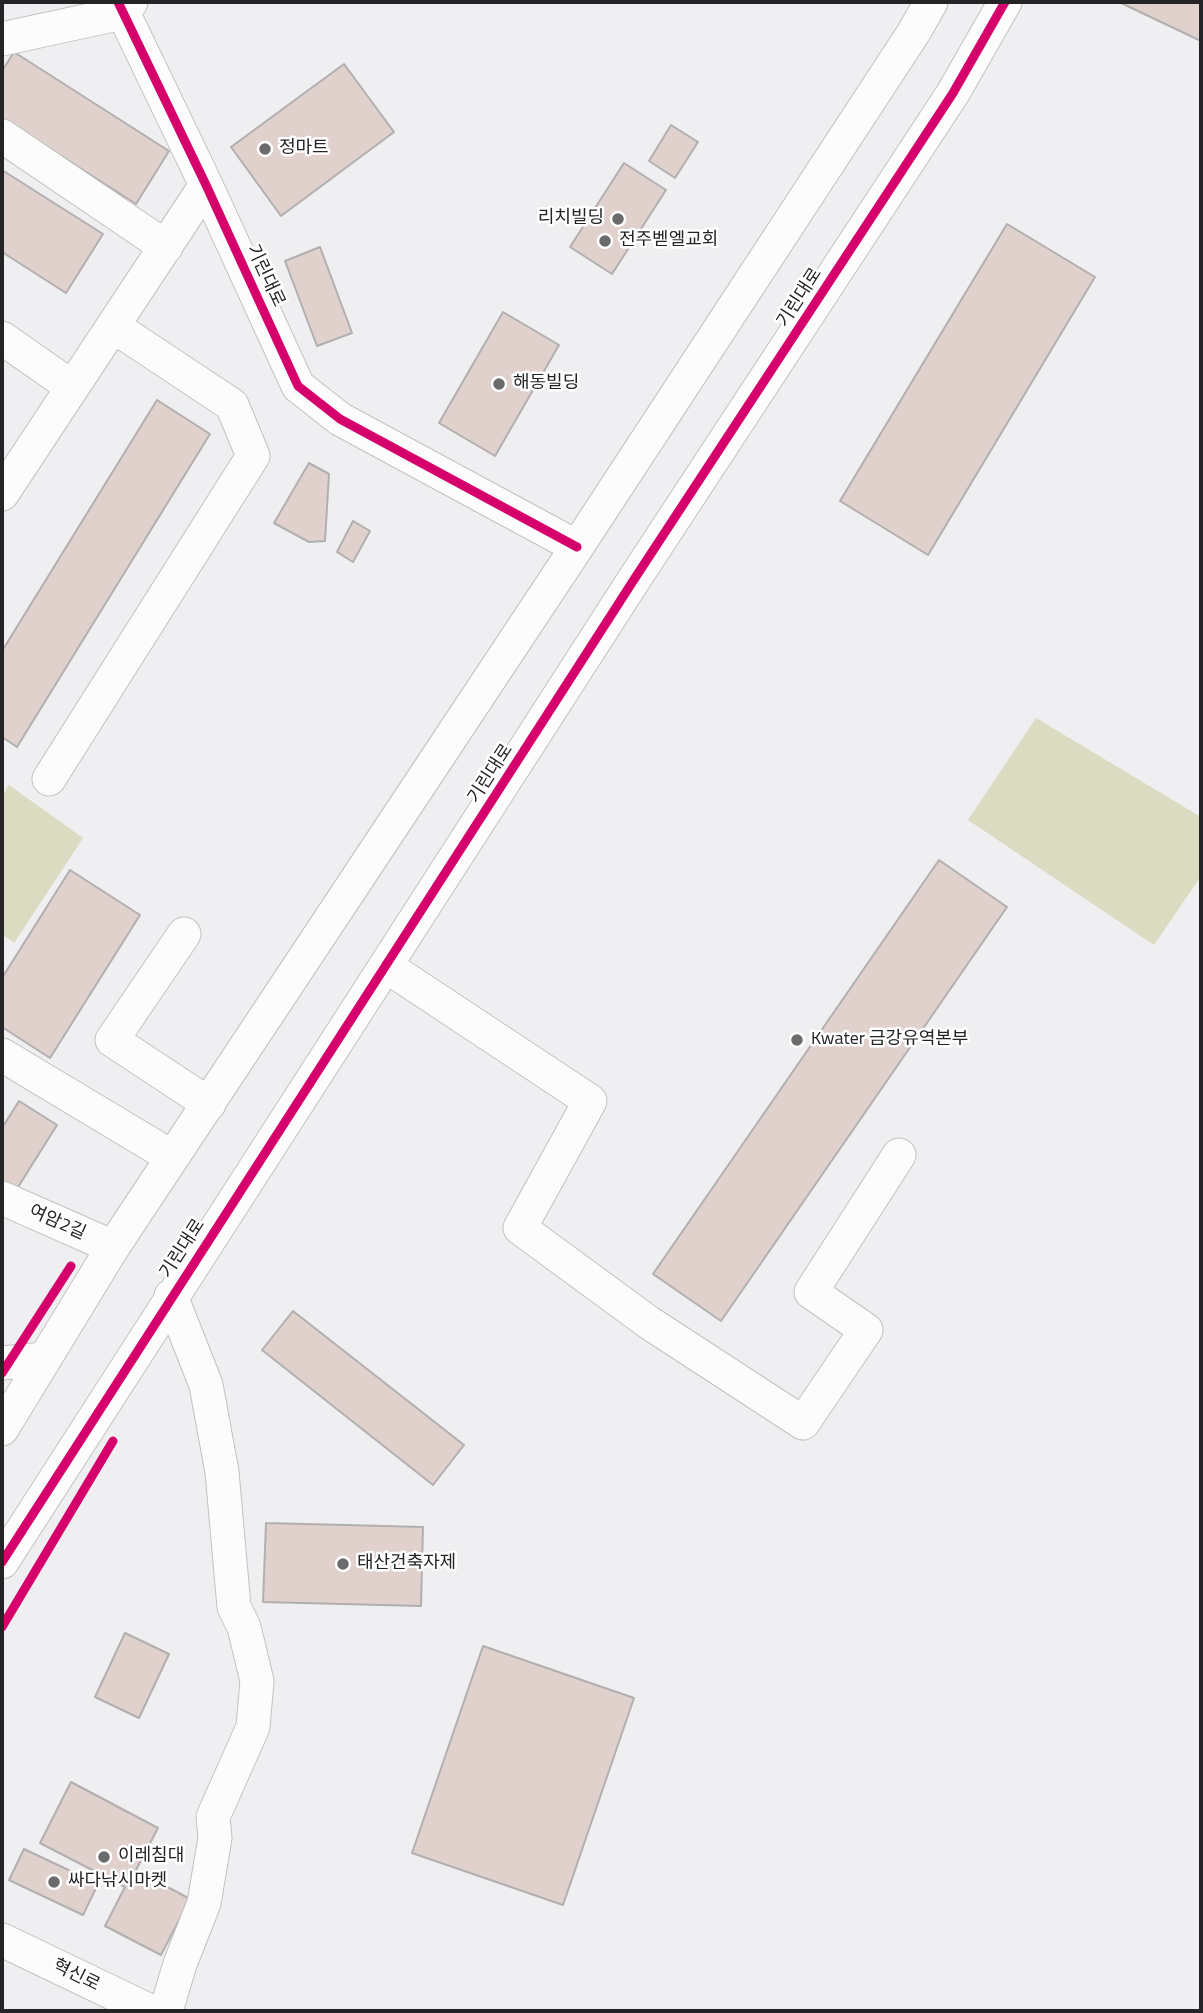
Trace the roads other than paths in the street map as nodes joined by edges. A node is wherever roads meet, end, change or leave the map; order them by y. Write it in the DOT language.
graph roads {
  1 [pos="931,2"];
  2 [pos="1005,2"];
  3 [pos="123,6"];
  4 [pos="2,39"];
  5 [pos="2,136"];
  6 [pos="206,185"];
  7 [pos="166,247"];
  8 [pos="113,326"];
  9 [pos="2,338"];
  10 [pos="72,387"];
  11 [pos="2,494"];
  12 [pos="577,547"];
  13 [pos="50,779"];
  14 [pos="184,934"];
  15 [pos="386,966"];
  16 [pos="2,1055"];
  17 [pos="209,1104"];
  18 [pos="899,1155"];
  19 [pos="172,1157"];
  20 [pos="2,1198"];
  21 [pos="113,1247"];
  22 [pos="171,1296"];
  23 [pos="44,1359"];
  24 [pos="2,1363"];
  25 [pos="2,1429"];
  26 [pos="2,1562"];
  27 [pos="2,1940"];
  28 [pos="150,2011"];
  29 [pos="166,2011"];
  1 -- 12 [label="street"];
  2 -- 15 [label="street, 기린대로"];
  3 -- 4 [label="street"];
  3 -- 6 [label="street, 기린대로"];
  5 -- 7 [label="street"];
  6 -- 7 [label="street"];
  6 -- 12 [label="street, 기린대로"];
  7 -- 8 [label="street"];
  8 -- 10 [label="street"];
  8 -- 13 [label="street"];
  9 -- 10 [label="street"];
  10 -- 11 [label="street"];
  12 -- 17 [label="street"];
  14 -- 17 [label="street"];
  15 -- 18 [label="street"];
  15 -- 22 [label="street, 기린대로"];
  16 -- 19 [label="street"];
  17 -- 19 [label="street"];
  19 -- 21 [label="street"];
  20 -- 21 [label="street, 여암2길"];
  21 -- 23 [label="street"];
  22 -- 26 [label="street, 기린대로"];
  22 -- 29 [label="street"];
  23 -- 24 [label="street"];
  23 -- 25 [label="street"];
  27 -- 28 [label="street, 혁신로"];
}
